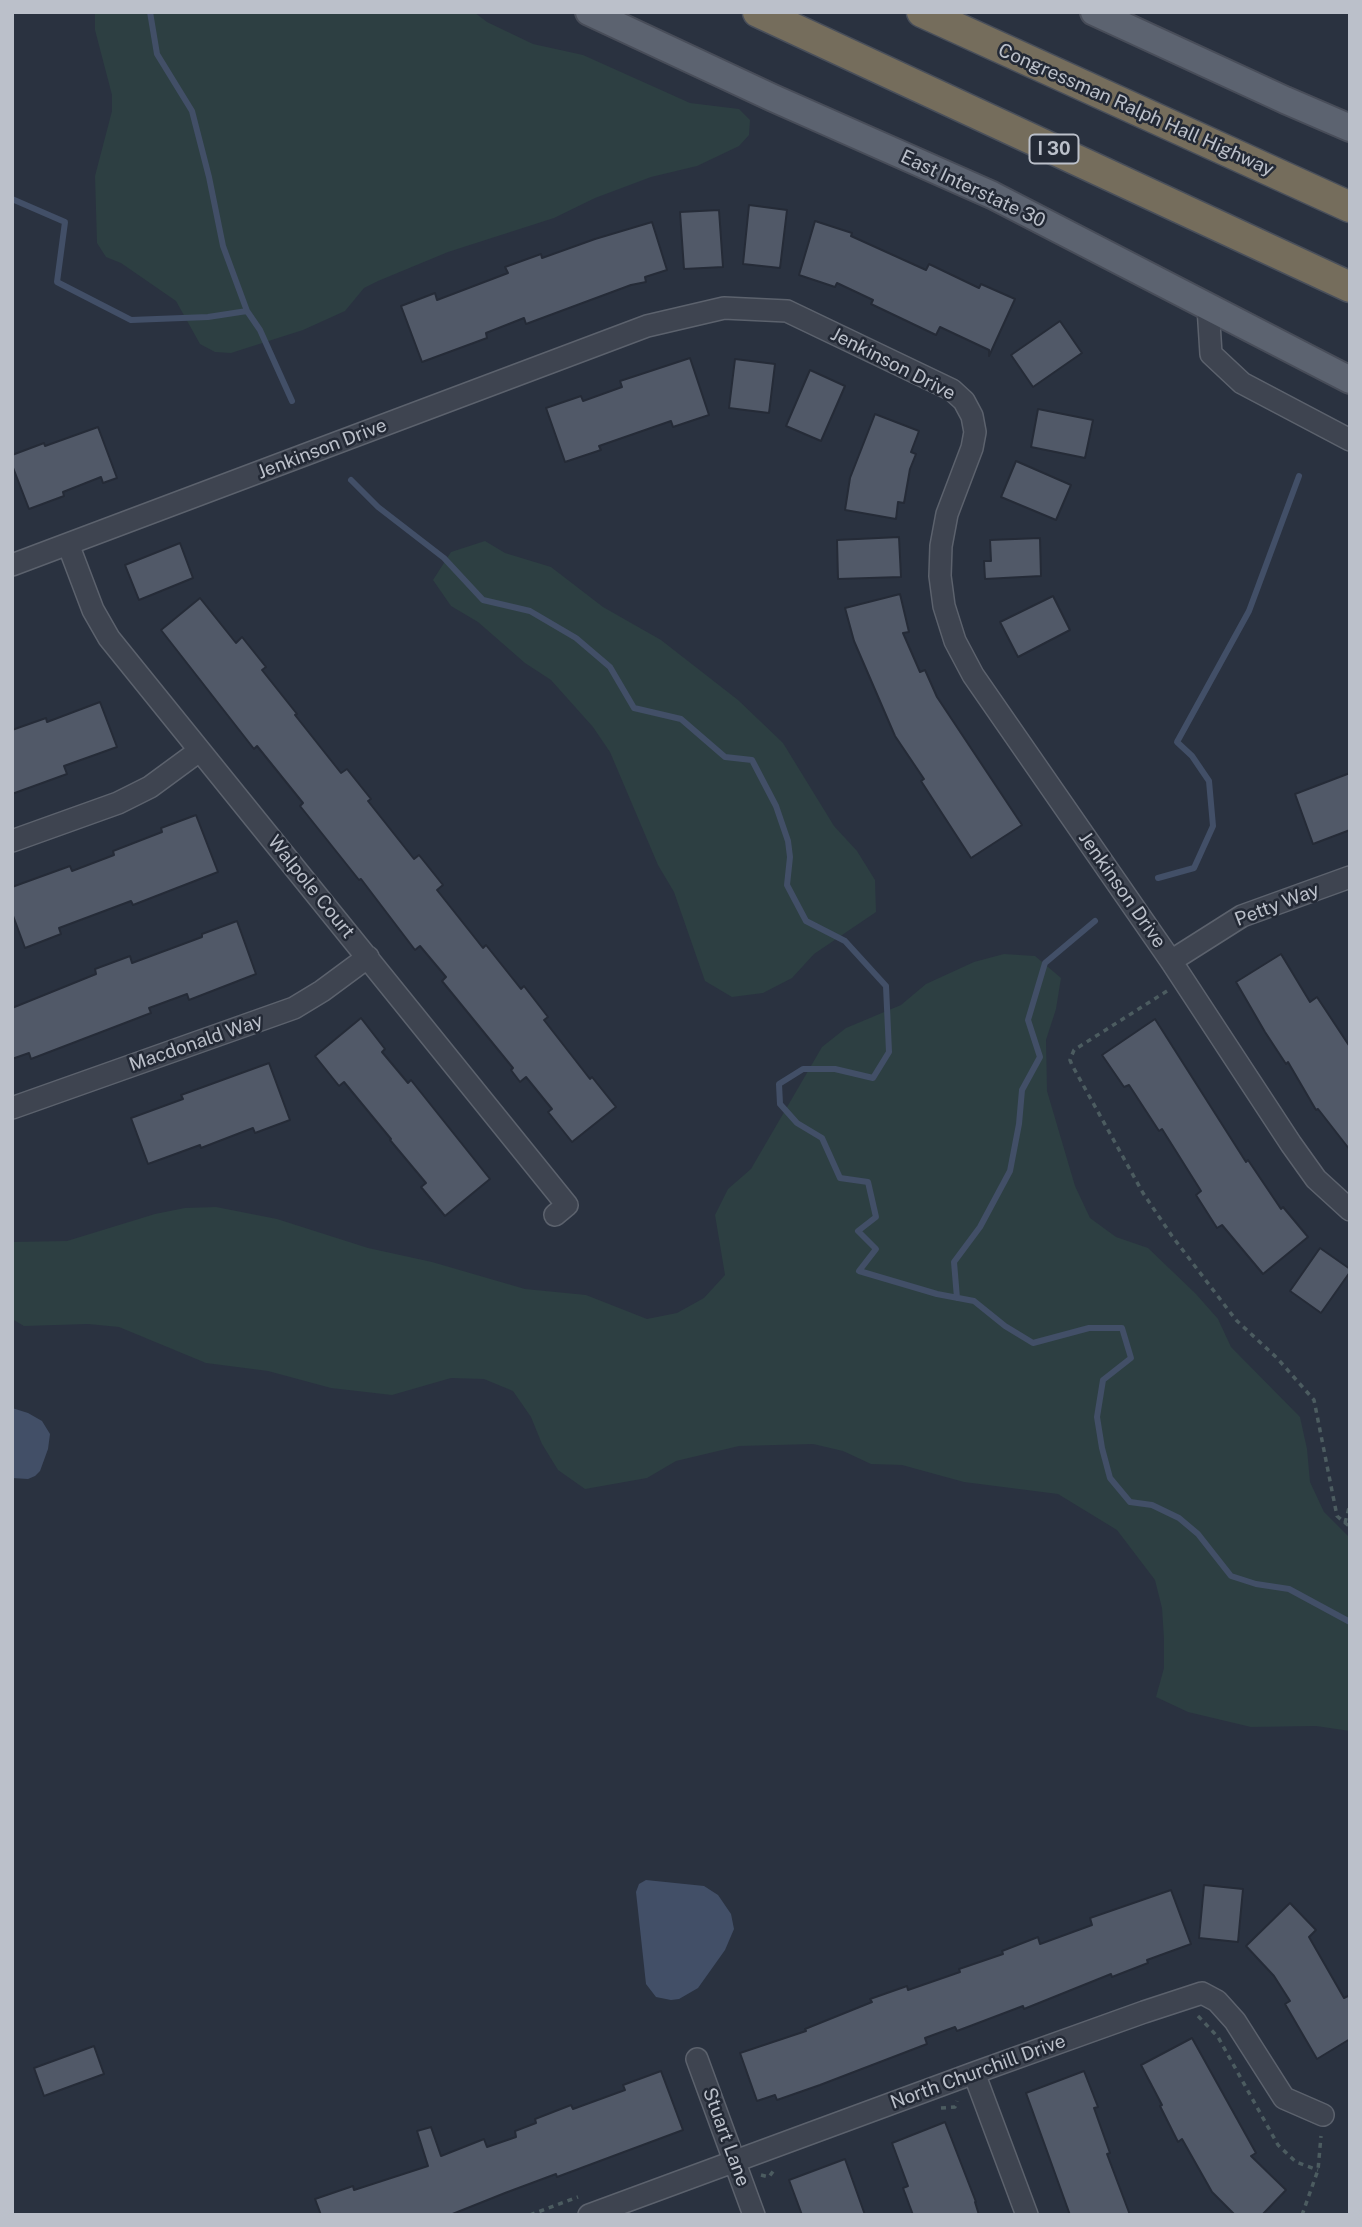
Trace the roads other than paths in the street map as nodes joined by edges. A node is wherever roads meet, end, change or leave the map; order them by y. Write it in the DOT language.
graph roads {
  1 [pos="589,12"];
  2 [pos="758,12"];
  3 [pos="922,12"];
  4 [pos="1094,12"];
  5 [pos="1350,128"];
  6 [pos="1350,207"];
  7 [pos="1350,287"];
  8 [pos="1208,307"];
  9 [pos="1350,380"];
  10 [pos="1350,440"];
  11 [pos="68,544"];
  12 [pos="12,565"];
  13 [pos="199,751"];
  14 [pos="12,841"];
  15 [pos="1350,877"];
  16 [pos="368,957"];
  17 [pos="1171,961"];
  18 [pos="12,1108"];
  19 [pos="1350,1210"];
  20 [pos="555,1215"];
  21 [pos="697,2059"];
  22 [pos="977,2082"];
  23 [pos="1323,2115"];
  24 [pos="738,2171"];
  25 [pos="584,2206"];
  26 [pos="754,2215"];
  27 [pos="1027,2215"];
  1 -- 8 [label="main road, East Interstate 30"];
  2 -- 7 [label="highway, I 30"];
  3 -- 6 [label="highway, Congressman Ralph Hall Highway"];
  4 -- 5 [label="main road"];
  8 -- 9 [label="main road, East Interstate 30"];
  8 -- 10 [label="street"];
  11 -- 12 [label="street, Jenkinson Drive"];
  11 -- 13 [label="street, Walpole Court"];
  11 -- 17 [label="street, Jenkinson Drive"];
  13 -- 14 [label="street"];
  13 -- 16 [label="street, Walpole Court"];
  15 -- 17 [label="street, Petty Way"];
  16 -- 18 [label="street, Macdonald Way"];
  16 -- 20 [label="street, Walpole Court"];
  17 -- 19 [label="street, Jenkinson Drive"];
  21 -- 24 [label="street, Stuart Lane"];
  22 -- 23 [label="street, North Churchill Drive"];
  22 -- 24 [label="street, North Churchill Drive"];
  22 -- 27 [label="street"];
  24 -- 25 [label="street, North Churchill Drive"];
  24 -- 26 [label="street, Stuart Lane"];
}
